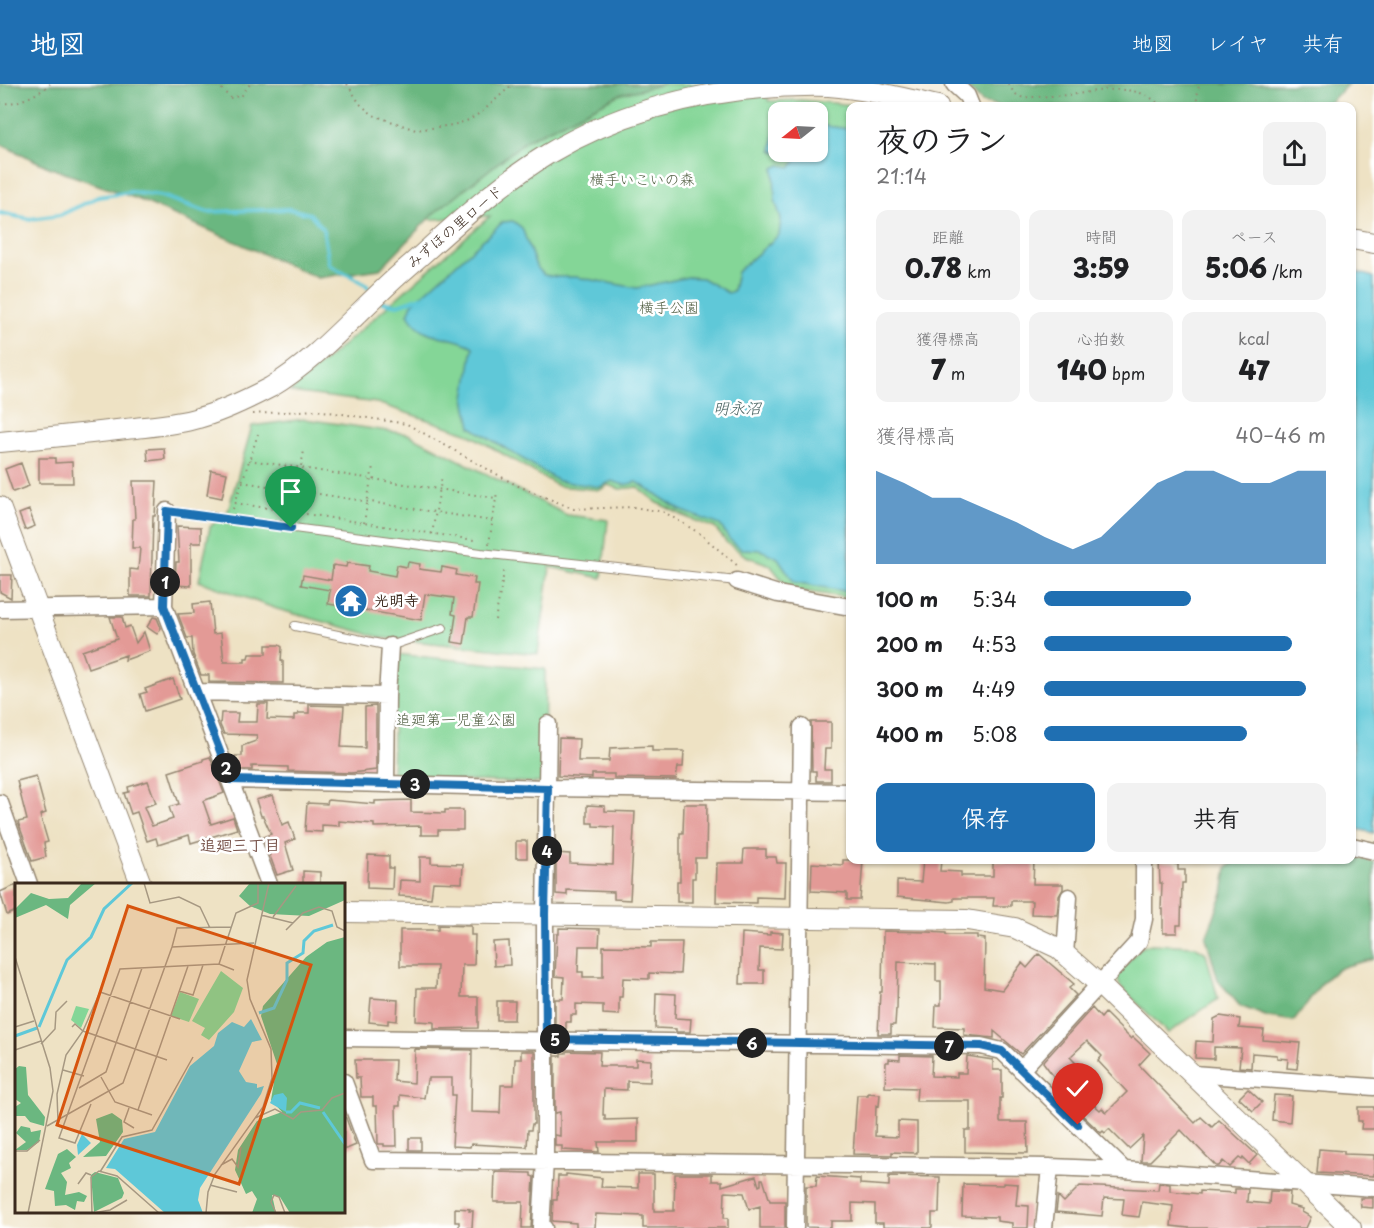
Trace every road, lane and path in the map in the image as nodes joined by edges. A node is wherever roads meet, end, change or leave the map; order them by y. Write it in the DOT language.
graph roads {
  1 [pos="50,84"];
  2 [pos="218,84"];
  3 [pos="250,84"];
  4 [pos="347,84"];
  5 [pos="513,84"];
  6 [pos="954,84"];
  7 [pos="1009,84"];
  8 [pos="1199,84"];
  9 [pos="921,102"];
  10 [pos="969,102"];
  11 [pos="1157,102"];
  12 [pos="1197,102"];
  13 [pos="0,103"];
  14 [pos="1356,240"];
  15 [pos="1374,243"];
  16 [pos="246,415"];
  17 [pos="258,434"];
  18 [pos="0,442"];
  19 [pos="304,451"];
  20 [pos="249,460"];
  21 [pos="373,466"];
  22 [pos="301,468"];
  23 [pos="442,476"];
  24 [pos="371,479"];
  25 [pos="242,482"];
  26 [pos="440,489"];
  27 [pos="297,491"];
  28 [pos="497,492"];
  29 [pos="496,498"];
  30 [pos="367,502"];
  31 [pos="235,503"];
  32 [pos="0,507"];
  33 [pos="167,511"];
  34 [pos="293,512"];
  35 [pos="436,513"];
  36 [pos="230,520"];
  37 [pos="492,521"];
  38 [pos="364,523"];
  39 [pos="291,528"];
  40 [pos="432,534"];
  41 [pos="362,537"];
  42 [pos="478,541"];
  43 [pos="432,546"];
  44 [pos="8,547"];
  45 [pos="487,553"];
  46 [pos="508,555"];
  47 [pos="737,582"];
  48 [pos="164,606"];
  49 [pos="846,606"];
  50 [pos="0,609"];
  51 [pos="39,609"];
  52 [pos="495,621"];
  53 [pos="296,626"];
  54 [pos="443,628"];
  55 [pos="390,646"];
  56 [pos="197,692"];
  57 [pos="387,696"];
  58 [pos="548,724"];
  59 [pos="802,727"];
  60 [pos="231,780"];
  61 [pos="386,784"];
  62 [pos="548,788"];
  63 [pos="801,791"];
  64 [pos="846,792"];
  65 [pos="0,803"];
  66 [pos="1356,847"];
  67 [pos="1374,851"];
  68 [pos="1144,864"];
  69 [pos="28,883"];
  70 [pos="140,883"];
  71 [pos="268,883"];
  72 [pos="1069,897"];
  73 [pos="345,912"];
  74 [pos="545,914"];
  75 [pos="799,917"];
  76 [pos="1065,955"];
  77 [pos="1100,984"];
  78 [pos="345,1038"];
  79 [pos="546,1039"];
  80 [pos="799,1044"];
  81 [pos="1021,1070"];
  82 [pos="1193,1074"];
  83 [pos="345,1085"];
  84 [pos="1374,1087"];
  85 [pos="545,1161"];
  86 [pos="795,1164"];
  87 [pos="1050,1167"];
  88 [pos="1124,1170"];
  89 [pos="1307,1184"];
  90 [pos="1374,1188"];
  91 [pos="544,1228"];
  92 [pos="795,1228"];
  93 [pos="1044,1228"];
  94 [pos="1351,1228"];
  1 -- 13 [label="path"];
  2 -- 3 [label="path"];
  4 -- 5 [label="path"];
  6 -- 10 [label="street"];
  7 -- 11 [label="path"];
  8 -- 12 [label="path"];
  9 -- 18 [label="street, みずほの里ロード"];
  14 -- 15 [label="street"];
  16 -- 47 [label="path"];
  17 -- 20 [label="path"];
  19 -- 22 [label="path"];
  20 -- 22 [label="path"];
  20 -- 25 [label="path"];
  21 -- 24 [label="path"];
  22 -- 24 [label="path"];
  22 -- 27 [label="path"];
  23 -- 26 [label="path"];
  24 -- 26 [label="path"];
  24 -- 30 [label="path"];
  25 -- 27 [label="path"];
  25 -- 31 [label="path"];
  26 -- 29 [label="path"];
  26 -- 35 [label="path"];
  27 -- 30 [label="path"];
  27 -- 34 [label="path"];
  28 -- 29 [label="path"];
  29 -- 37 [label="path"];
  30 -- 35 [label="path"];
  30 -- 38 [label="path"];
  31 -- 34 [label="path"];
  31 -- 36 [label="path"];
  32 -- 44 [label="street"];
  33 -- 36 [label="lane"];
  33 -- 48 [label="street"];
  34 -- 38 [label="path"];
  34 -- 39 [label="path"];
  35 -- 37 [label="path"];
  35 -- 40 [label="path"];
  36 -- 39 [label="lane"];
  37 -- 45 [label="path"];
  38 -- 40 [label="path"];
  38 -- 41 [label="path"];
  39 -- 41 [label="lane"];
  40 -- 42 [label="path"];
  40 -- 43 [label="path"];
  41 -- 43 [label="lane"];
  43 -- 45 [label="lane"];
  44 -- 51 [label="street"];
  45 -- 46 [label="lane"];
  46 -- 47 [label="lane"];
  46 -- 52 [label="path"];
  47 -- 49 [label="street"];
  48 -- 51 [label="street"];
  48 -- 56 [label="street"];
  50 -- 51 [label="street"];
  51 -- 70 [label="street"];
  53 -- 55 [label="lane"];
  54 -- 55 [label="lane"];
  55 -- 57 [label="street"];
  56 -- 57 [label="street"];
  56 -- 60 [label="street"];
  57 -- 61 [label="street"];
  58 -- 62 [label="street"];
  59 -- 63 [label="street"];
  60 -- 61 [label="street"];
  60 -- 71 [label="street"];
  61 -- 62 [label="street"];
  62 -- 63 [label="street"];
  62 -- 74 [label="street"];
  63 -- 64 [label="street"];
  63 -- 75 [label="street"];
  65 -- 69 [label="street"];
  66 -- 67 [label="street"];
  68 -- 77 [label="street"];
  72 -- 76 [label="street"];
  73 -- 74 [label="street"];
  74 -- 75 [label="street"];
  74 -- 79 [label="street"];
  75 -- 76 [label="street"];
  75 -- 80 [label="street"];
  76 -- 77 [label="street"];
  77 -- 81 [label="street"];
  77 -- 82 [label="street"];
  78 -- 79 [label="street"];
  79 -- 80 [label="street"];
  79 -- 85 [label="street"];
  80 -- 81 [label="street"];
  80 -- 86 [label="street"];
  81 -- 88 [label="street"];
  82 -- 84 [label="street"];
  82 -- 89 [label="street"];
  83 -- 85 [label="street"];
  85 -- 86 [label="street"];
  85 -- 91 [label="street"];
  86 -- 87 [label="street"];
  86 -- 92 [label="street"];
  87 -- 88 [label="street"];
  87 -- 93 [label="street"];
  88 -- 89 [label="street"];
  89 -- 90 [label="street"];
  89 -- 94 [label="street"];
}
